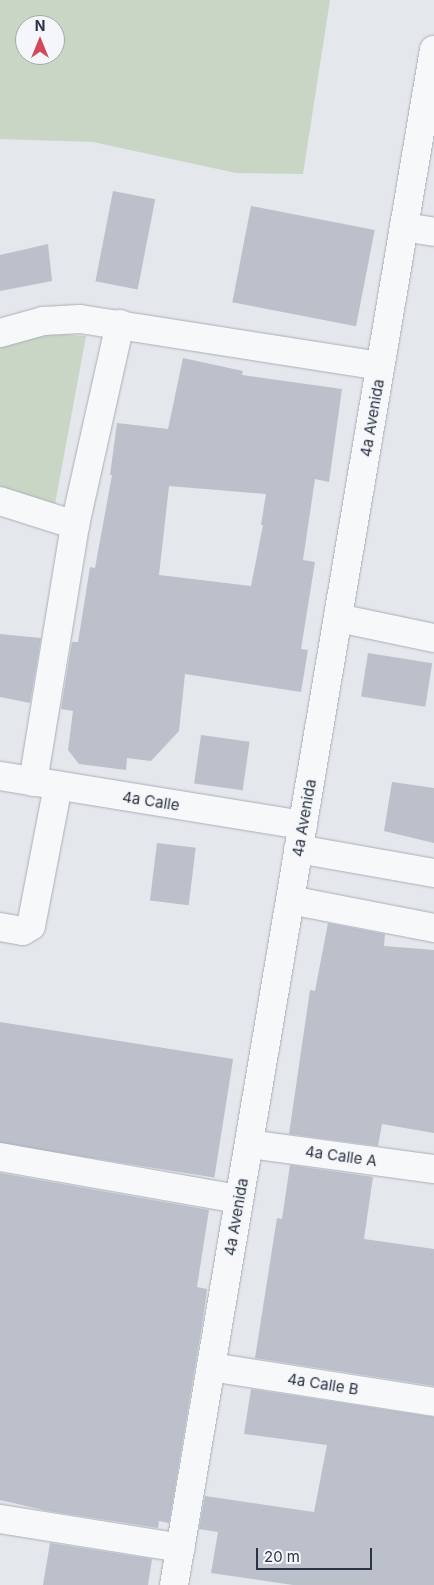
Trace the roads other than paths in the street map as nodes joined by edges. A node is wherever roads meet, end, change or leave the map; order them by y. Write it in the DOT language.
graph roads {
  1 [pos="433,64"];
  2 [pos="404,227"];
  3 [pos="434,232"];
  4 [pos="120,324"];
  5 [pos="0,332"];
  6 [pos="380,366"];
  7 [pos="0,501"];
  8 [pos="75,525"];
  9 [pos="338,618"];
  10 [pos="434,638"];
  11 [pos="0,776"];
  12 [pos="45,784"];
  13 [pos="301,837"];
  14 [pos="434,873"];
  15 [pos="290,900"];
  16 [pos="0,927"];
  17 [pos="434,928"];
  18 [pos="249,1144"];
  19 [pos="0,1158"];
  20 [pos="434,1169"];
  21 [pos="239,1200"];
  22 [pos="211,1367"];
  23 [pos="434,1402"];
  24 [pos="0,1519"];
  25 [pos="180,1548"];
  26 [pos="174,1585"];
  1 -- 2 [label="street, 4a Avenida"];
  2 -- 3 [label="street"];
  2 -- 6 [label="street, 4a Avenida"];
  4 -- 5 [label="street"];
  4 -- 6 [label="street"];
  4 -- 8 [label="street"];
  6 -- 9 [label="street, 4a Avenida"];
  7 -- 8 [label="street"];
  8 -- 12 [label="street"];
  9 -- 10 [label="street"];
  9 -- 13 [label="street, 4a Avenida"];
  11 -- 12 [label="street, 4a Calle"];
  12 -- 13 [label="street, 4a Calle"];
  12 -- 16 [label="street"];
  13 -- 14 [label="street, 4a Calle"];
  13 -- 15 [label="street, 4a Avenida"];
  15 -- 17 [label="street"];
  15 -- 18 [label="street, 4a Avenida"];
  18 -- 20 [label="street, 4a Calle A"];
  18 -- 21 [label="street, 4a Avenida"];
  19 -- 21 [label="street"];
  21 -- 22 [label="street, 4a Avenida"];
  22 -- 23 [label="street, 4a Calle B"];
  22 -- 25 [label="street, 4a Avenida"];
  24 -- 25 [label="street"];
  25 -- 26 [label="street, 4a Avenida"];
}
